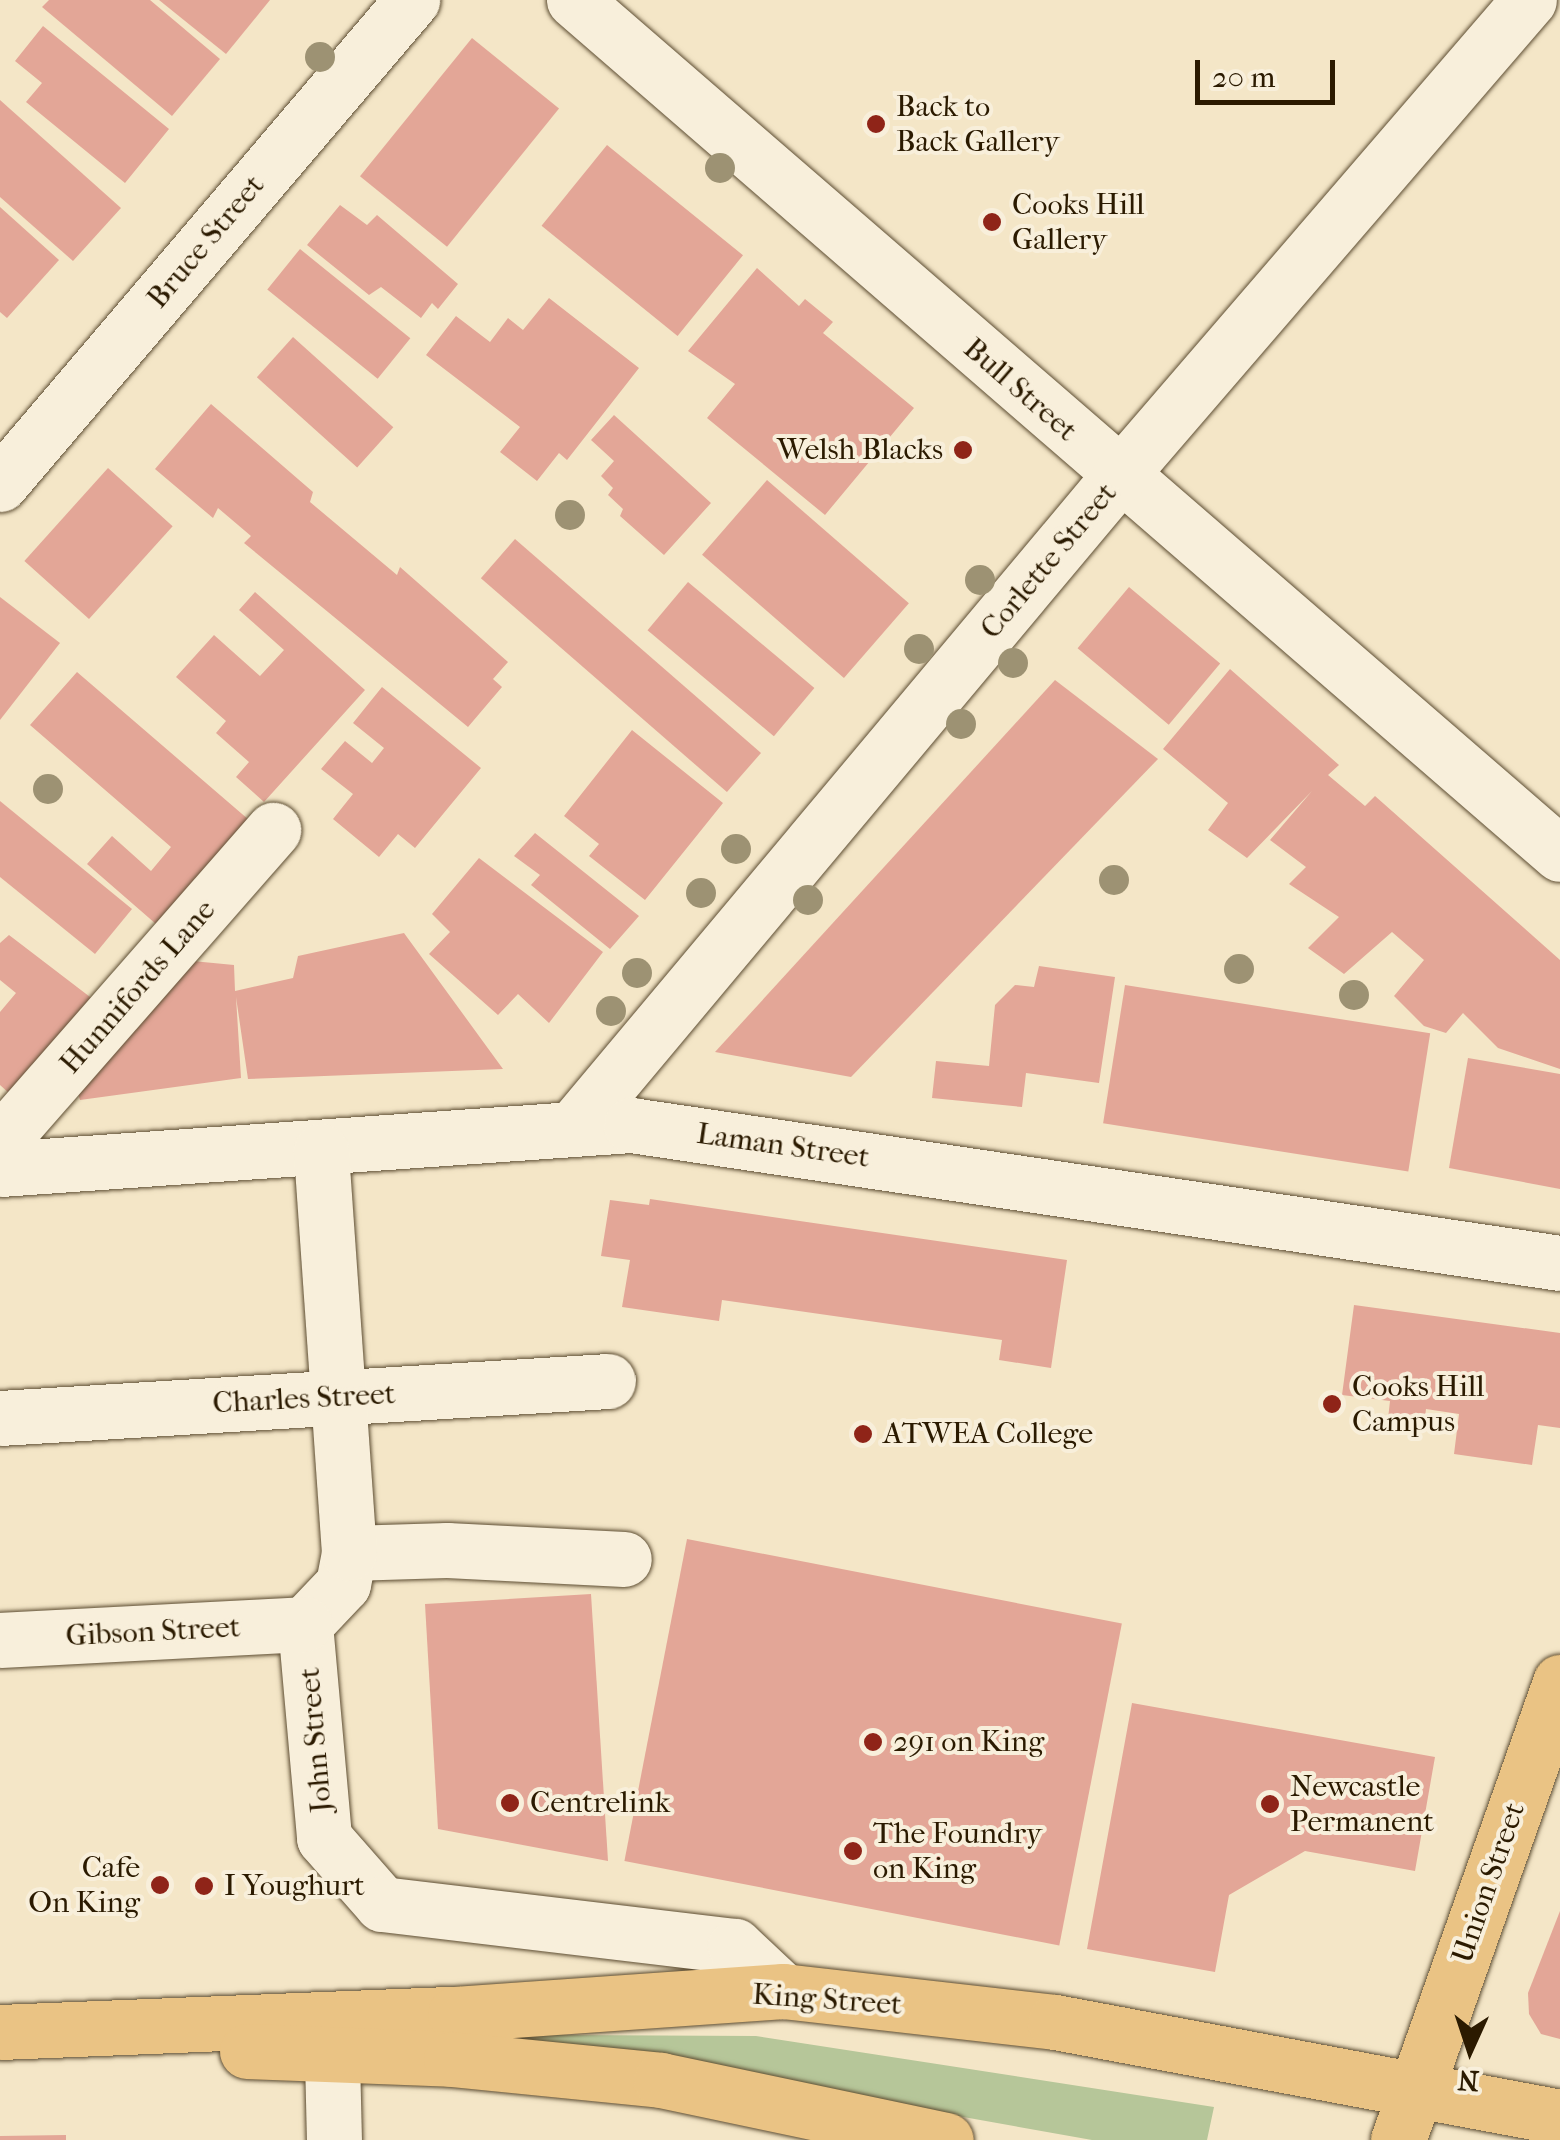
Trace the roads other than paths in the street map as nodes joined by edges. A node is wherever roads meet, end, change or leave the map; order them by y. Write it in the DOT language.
graph roads {
  1 [pos="412,0"];
  2 [pos="574,0"];
  3 [pos="1529,0"];
  4 [pos="1119,476"];
  5 [pos="0,484"];
  6 [pos="273,830"];
  7 [pos="1560,854"];
  8 [pos="574,1126"];
  9 [pos="0,1142"];
  10 [pos="321,1151"];
  11 [pos="0,1169"];
  12 [pos="1560,1263"];
  13 [pos="608,1381"];
  14 [pos="342,1397"];
  15 [pos="0,1418"];
  16 [pos="349,1554"];
  17 [pos="624,1559"];
  18 [pos="306,1624"];
  19 [pos="0,1640"];
  20 [pos="1560,1682"];
  21 [pos="783,1991"];
  22 [pos="12,2031"];
  23 [pos="332,2059"];
  24 [pos="1416,2089"];
  25 [pos="1560,2116"];
  26 [pos="334,2140"];
  27 [pos="946,2140"];
  28 [pos="1398,2140"];
  1 -- 5 [label="street, Bruce Street"];
  2 -- 4 [label="street, Bull Street"];
  3 -- 4 [label="street, Corlette Street"];
  4 -- 7 [label="street, Bull Street"];
  4 -- 8 [label="street, Corlette Street"];
  6 -- 9 [label="street, Hunnifords Lane"];
  8 -- 10 [label="street, Laman Street"];
  8 -- 12 [label="street, Laman Street"];
  10 -- 11 [label="street, Laman Street"];
  10 -- 14 [label="street, John Street"];
  13 -- 14 [label="street, Charles Street"];
  14 -- 15 [label="street, Charles Street"];
  14 -- 16 [label="street, John Street"];
  16 -- 17 [label="street"];
  16 -- 18 [label="street, John Street"];
  18 -- 19 [label="street, Gibson Street"];
  18 -- 21 [label="street, John Street"];
  20 -- 24 [label="main road, Union Street"];
  21 -- 22 [label="main road, King Street"];
  21 -- 24 [label="main road, King Street"];
  22 -- 23 [label="main road, King Street"];
  23 -- 26 [label="street"];
  23 -- 27 [label="main road, King Street"];
  24 -- 25 [label="main road, King Street"];
  24 -- 28 [label="main road, Union Street"];
}
